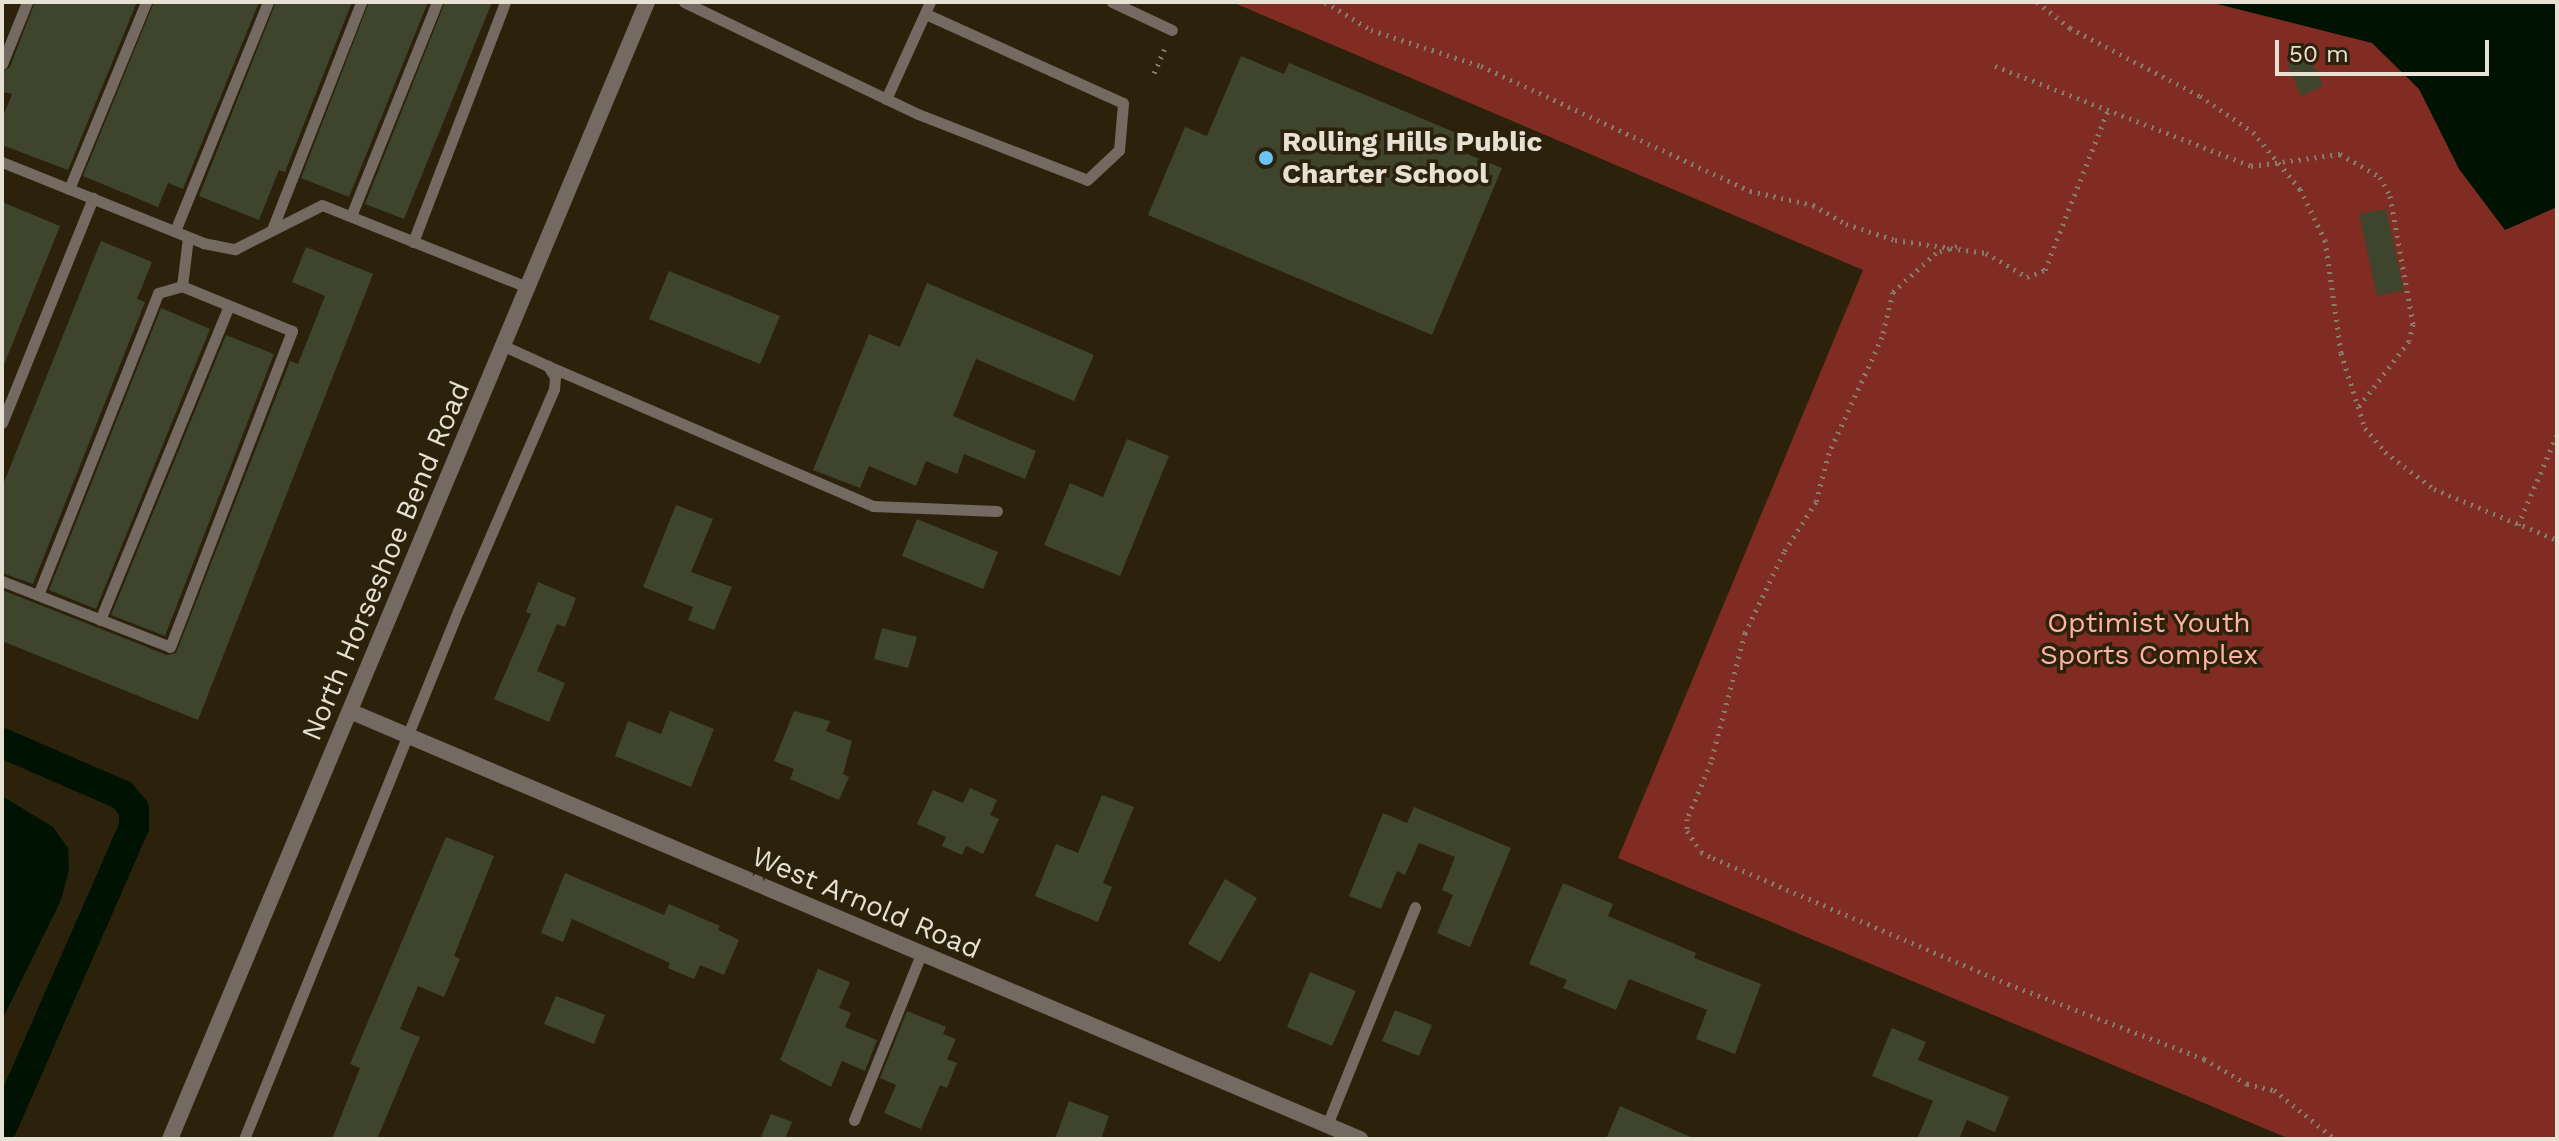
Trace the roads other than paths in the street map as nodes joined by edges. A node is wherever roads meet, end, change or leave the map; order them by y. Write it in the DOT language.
graph roads {
  1 [pos="27,2"];
  2 [pos="146,2"];
  3 [pos="268,2"];
  4 [pos="361,2"];
  5 [pos="437,2"];
  6 [pos="505,2"];
  7 [pos="647,2"];
  8 [pos="684,2"];
  9 [pos="930,2"];
  10 [pos="1112,2"];
  11 [pos="926,14"];
  12 [pos="1172,30"];
  13 [pos="2,64"];
  14 [pos="886,99"];
  15 [pos="2,162"];
  16 [pos="69,189"];
  17 [pos="93,198"];
  18 [pos="351,216"];
  19 [pos="273,227"];
  20 [pos="175,231"];
  21 [pos="188,237"];
  22 [pos="413,242"];
  23 [pos="182,286"];
  24 [pos="529,288"];
  25 [pos="229,306"];
  26 [pos="504,346"];
  27 [pos="548,366"];
  28 [pos="2,423"];
  29 [pos="997,511"];
  30 [pos="2,581"];
  31 [pos="38,595"];
  32 [pos="100,620"];
  33 [pos="352,712"];
  34 [pos="411,738"];
  35 [pos="1415,907"];
  36 [pos="921,954"];
  37 [pos="854,1120"];
  38 [pos="1327,1125"];
  39 [pos="170,1139"];
  40 [pos="244,1139"];
  41 [pos="1360,1139"];
  1 -- 13 [label="lane"];
  2 -- 16 [label="lane"];
  3 -- 20 [label="lane"];
  4 -- 19 [label="lane"];
  5 -- 18 [label="lane"];
  6 -- 22 [label="lane"];
  7 -- 24 [label="street, North Horseshoe Bend Road"];
  8 -- 14 [label="lane"];
  9 -- 11 [label="lane"];
  10 -- 12 [label="lane"];
  11 -- 14 [label="lane"];
  11 -- 14 [label="lane"];
  15 -- 16 [label="lane"];
  16 -- 17 [label="lane"];
  17 -- 20 [label="lane"];
  17 -- 28 [label="lane"];
  18 -- 19 [label="lane"];
  18 -- 22 [label="lane"];
  19 -- 21 [label="lane"];
  20 -- 21 [label="lane"];
  21 -- 23 [label="lane"];
  22 -- 24 [label="lane"];
  23 -- 25 [label="lane"];
  23 -- 31 [label="lane"];
  24 -- 26 [label="street, North Horseshoe Bend Road"];
  25 -- 32 [label="lane"];
  25 -- 32 [label="lane"];
  26 -- 27 [label="lane"];
  26 -- 33 [label="street, North Horseshoe Bend Road"];
  27 -- 29 [label="lane"];
  27 -- 34 [label="lane"];
  30 -- 31 [label="lane"];
  31 -- 32 [label="lane"];
  33 -- 34 [label="street, West Arnold Road"];
  33 -- 39 [label="street, North Horseshoe Bend Road"];
  34 -- 36 [label="street, West Arnold Road"];
  34 -- 40 [label="lane"];
  35 -- 38 [label="lane"];
  36 -- 37 [label="lane"];
  36 -- 38 [label="street, West Arnold Road"];
  38 -- 41 [label="street, West Arnold Road"];
}
